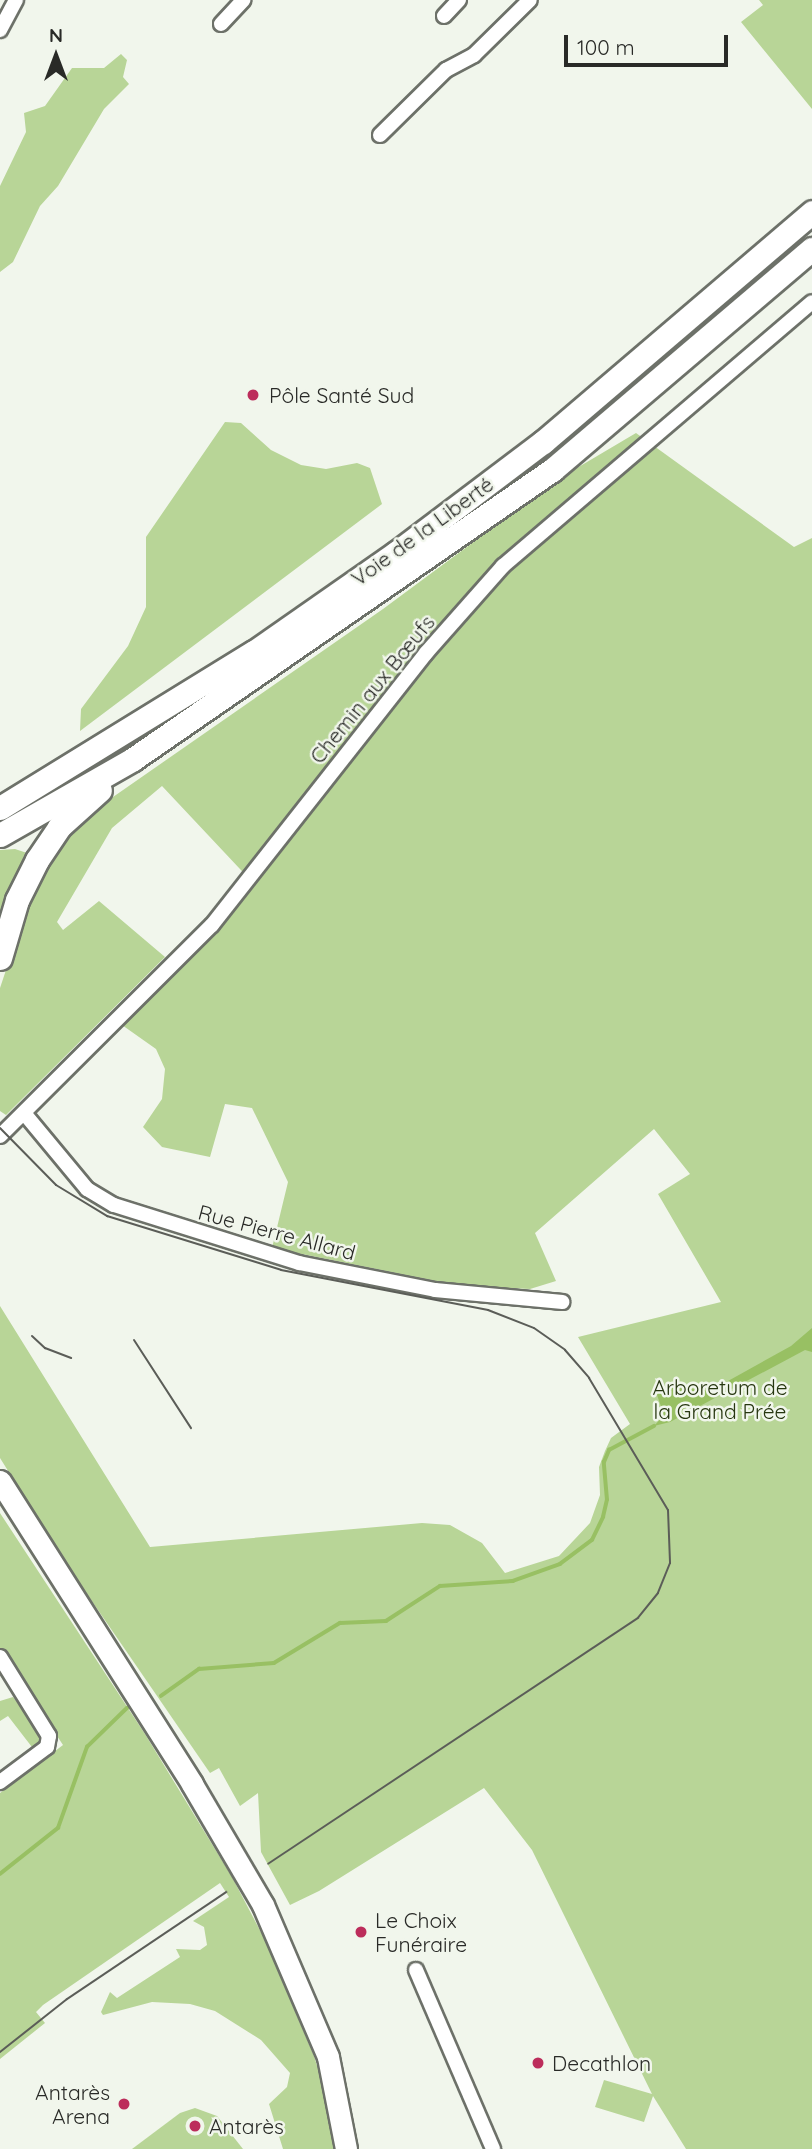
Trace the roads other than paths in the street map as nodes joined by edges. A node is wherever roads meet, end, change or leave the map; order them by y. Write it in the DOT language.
graph roads {
  1 [pos="16,0"];
  2 [pos="243,0"];
  3 [pos="459,0"];
  4 [pos="530,0"];
  5 [pos="444,16"];
  6 [pos="221,24"];
  7 [pos="0,30"];
  8 [pos="380,135"];
  9 [pos="812,212"];
  10 [pos="812,249"];
  11 [pos="812,302"];
  12 [pos="133,760"];
  13 [pos="0,808"];
  14 [pos="0,835"];
  15 [pos="0,958"];
  16 [pos="24,1113"];
  17 [pos="0,1136"];
  18 [pos="562,1301"];
  19 [pos="0,1481"];
  20 [pos="0,1657"];
  21 [pos="0,1782"];
  22 [pos="416,1969"];
  23 [pos="346,2149"];
  24 [pos="492,2149"];
  1 -- 7 [label="street"];
  2 -- 6 [label="street"];
  3 -- 5 [label="street"];
  4 -- 8 [label="street"];
  9 -- 13 [label="highway, Voie de la Liberté"];
  10 -- 12 [label="highway, Voie de la Liberté"];
  11 -- 16 [label="street, Chemin aux Bœufs"];
  12 -- 14 [label="highway, Voie de la Liberté"];
  12 -- 15 [label="highway"];
  16 -- 17 [label="street, Chemin aux Bœufs"];
  16 -- 18 [label="street, Rue Pierre Allard"];
  19 -- 23 [label="main road"];
  20 -- 21 [label="street"];
  22 -- 24 [label="street"];
}
